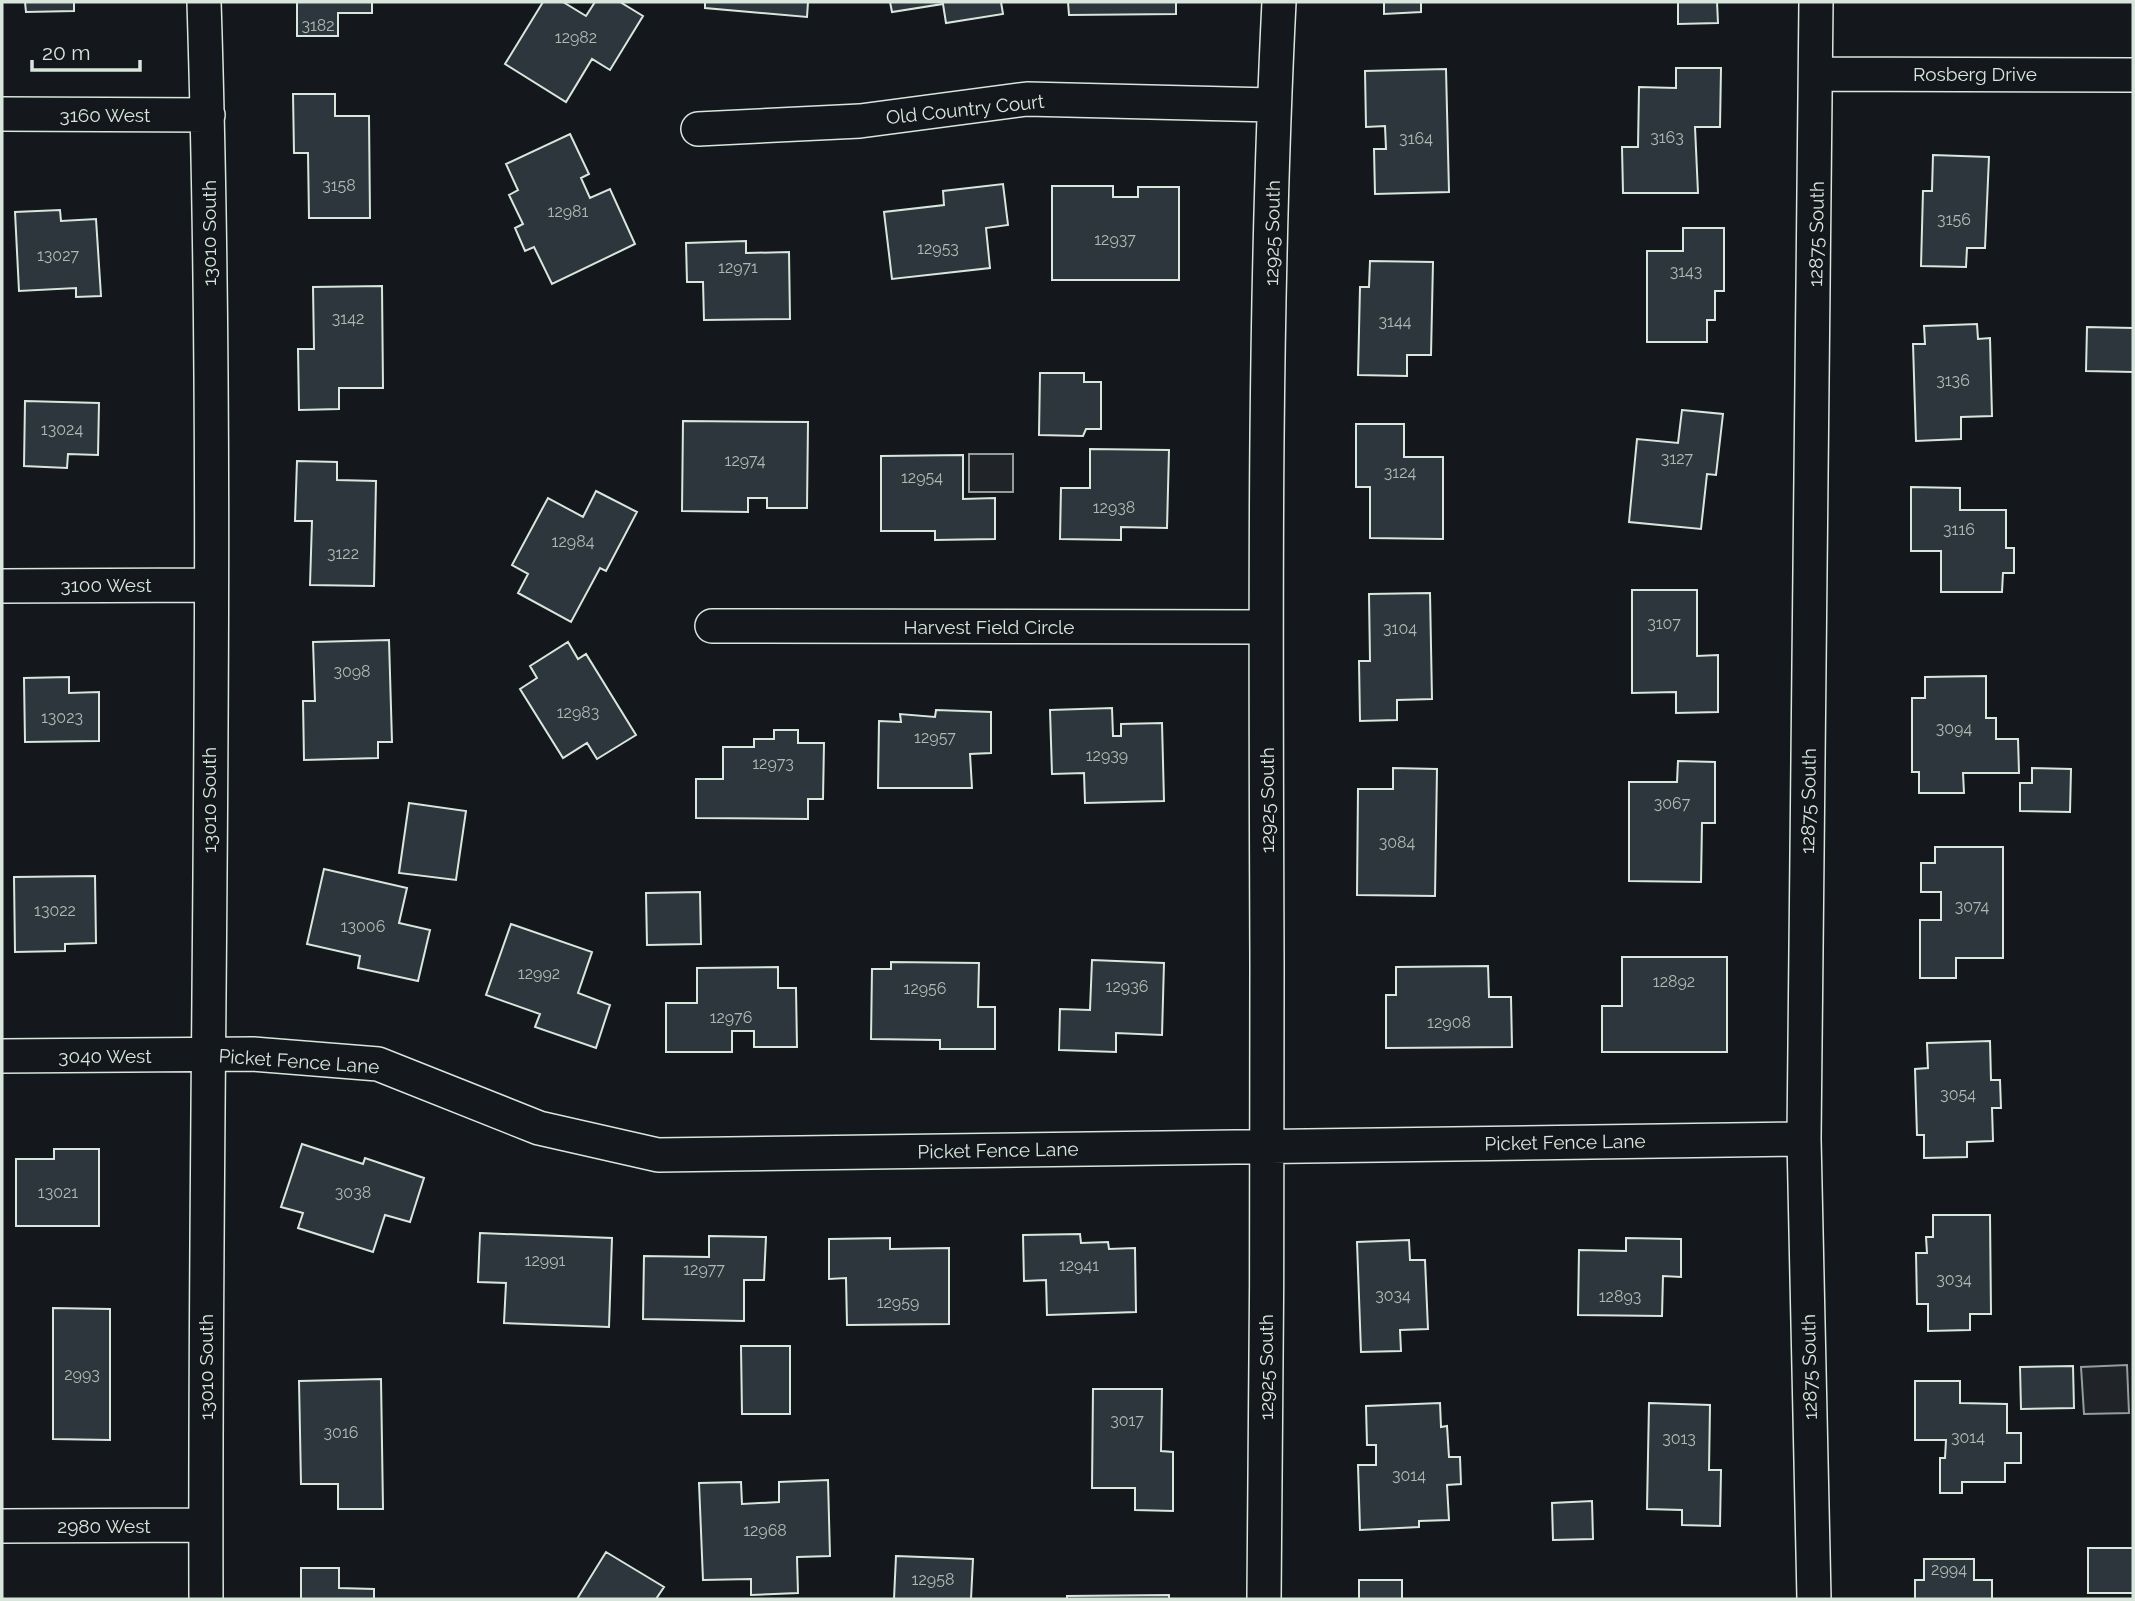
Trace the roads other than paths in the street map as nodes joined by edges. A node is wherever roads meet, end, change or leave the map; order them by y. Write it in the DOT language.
graph roads {
  1 [pos="204,2"];
  2 [pos="1279,2"];
  3 [pos="1816,2"];
  4 [pos="1818,74"];
  5 [pos="2133,75"];
  6 [pos="1274,105"];
  7 [pos="2,114"];
  8 [pos="208,115"];
  9 [pos="698,130"];
  10 [pos="210,585"];
  11 [pos="2,586"];
  12 [pos="712,626"];
  13 [pos="1266,627"];
  14 [pos="207,1055"];
  15 [pos="2,1056"];
  16 [pos="1804,1139"];
  17 [pos="1268,1145"];
  18 [pos="206,1525"];
  19 [pos="2,1526"];
  20 [pos="206,1599"];
  21 [pos="1264,1599"];
  22 [pos="1814,1599"];
  1 -- 8 [label="street, 13010 South"];
  2 -- 6 [label="street, 12925 South"];
  3 -- 4 [label="street, 12875 South"];
  4 -- 5 [label="street, Rosberg Drive"];
  4 -- 16 [label="street, 12875 South"];
  6 -- 9 [label="street, Old Country Court"];
  6 -- 13 [label="street, 12925 South"];
  7 -- 8 [label="street, 3160 West"];
  8 -- 10 [label="street, 13010 South"];
  10 -- 11 [label="street, 3100 West"];
  10 -- 14 [label="street, 13010 South"];
  12 -- 13 [label="street, Harvest Field Circle"];
  13 -- 17 [label="street, 12925 South"];
  14 -- 15 [label="street, 3040 West"];
  14 -- 17 [label="street, Picket Fence Lane"];
  14 -- 18 [label="street, 13010 South"];
  16 -- 17 [label="street, Picket Fence Lane"];
  16 -- 22 [label="street, 12875 South"];
  17 -- 21 [label="street, 12925 South"];
  18 -- 19 [label="street, 2980 West"];
  18 -- 20 [label="street, 13010 South"];
}
